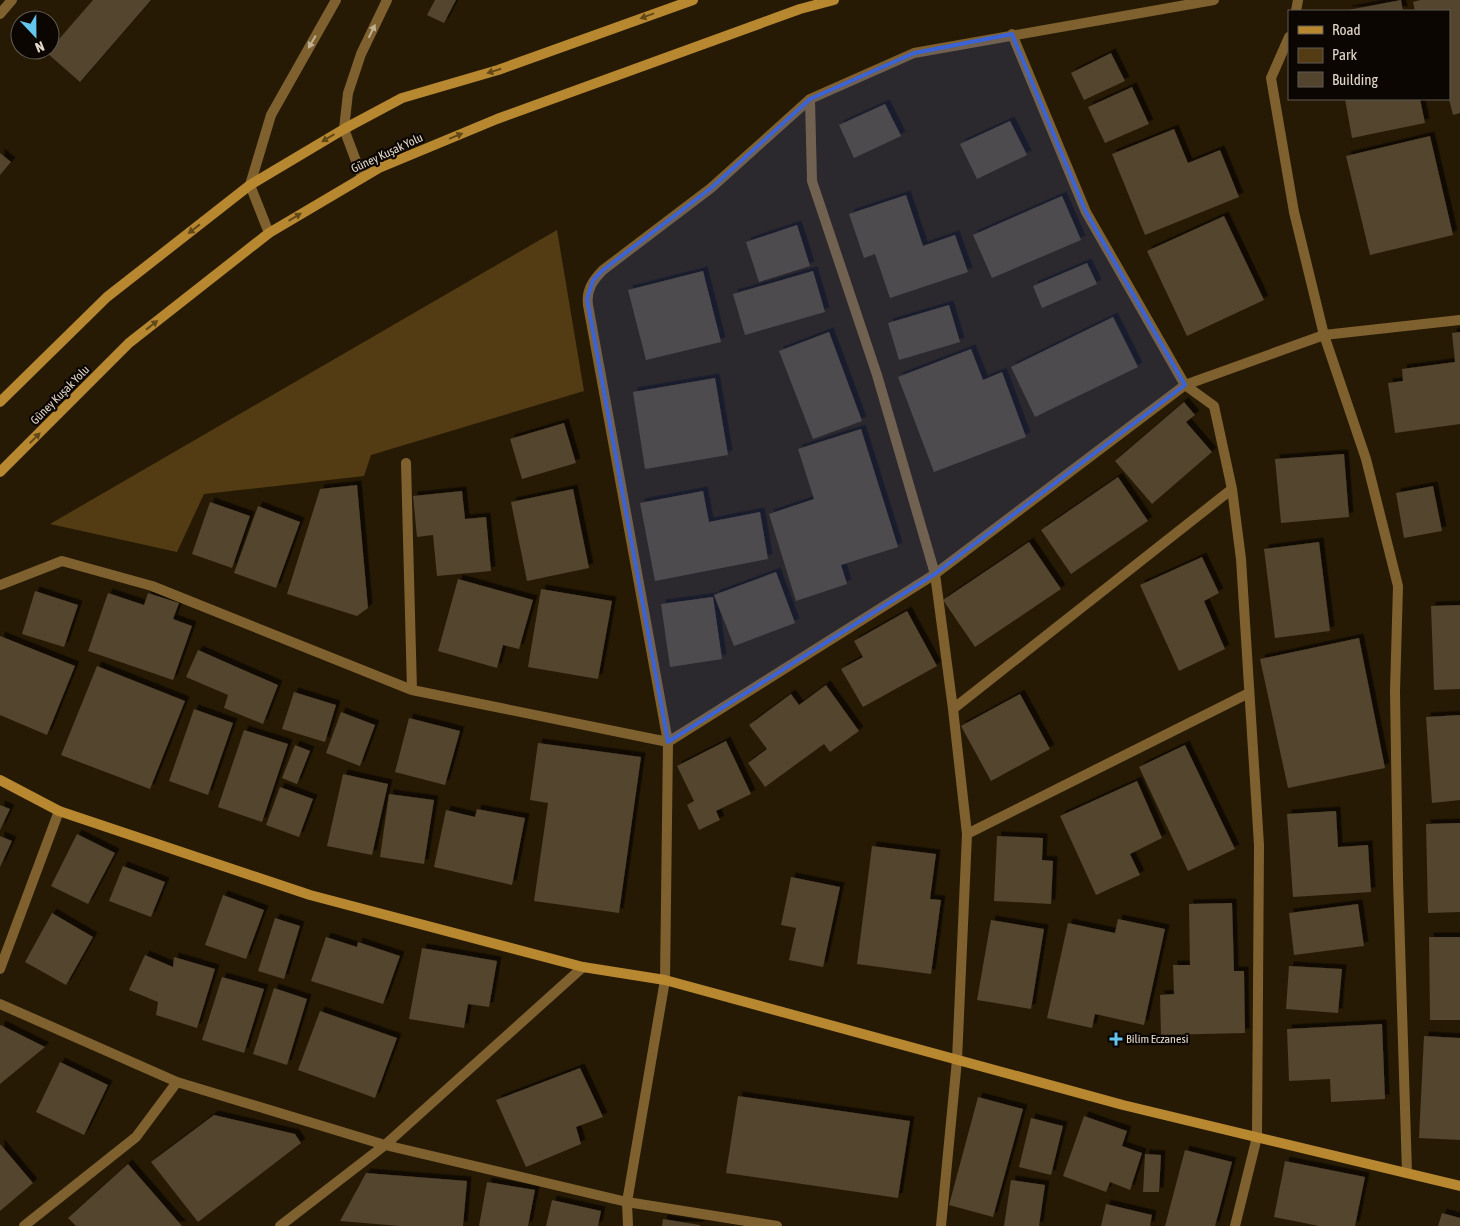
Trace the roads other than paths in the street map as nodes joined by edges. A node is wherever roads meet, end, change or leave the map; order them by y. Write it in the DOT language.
graph roads {
  1 [pos="12,0"];
  2 [pos="336,0"];
  3 [pos="387,0"];
  4 [pos="693,0"];
  5 [pos="834,0"];
  6 [pos="1214,0"];
  7 [pos="0,14"];
  8 [pos="1012,34"];
  9 [pos="1288,39"];
  10 [pos="810,99"];
  11 [pos="344,129"];
  12 [pos="362,177"];
  13 [pos="250,185"];
  14 [pos="270,233"];
  15 [pos="1460,320"];
  16 [pos="1324,335"];
  17 [pos="1185,385"];
  18 [pos="0,402"];
  19 [pos="406,464"];
  20 [pos="0,472"];
  21 [pos="1232,489"];
  22 [pos="935,574"];
  23 [pos="0,584"];
  24 [pos="412,690"];
  25 [pos="1249,693"];
  26 [pos="953,709"];
  27 [pos="668,742"];
  28 [pos="0,780"];
  29 [pos="59,811"];
  30 [pos="967,834"];
  31 [pos="583,967"];
  32 [pos="0,969"];
  33 [pos="665,980"];
  34 [pos="0,1004"];
  35 [pos="956,1060"];
  36 [pos="177,1082"];
  37 [pos="1256,1137"];
  38 [pos="385,1146"];
  39 [pos="1407,1173"];
  40 [pos="1460,1186"];
  41 [pos="627,1202"];
  42 [pos="24,1226"];
  43 [pos="280,1226"];
  44 [pos="628,1226"];
  45 [pos="777,1226"];
  46 [pos="941,1226"];
  47 [pos="1235,1226"];
  1 -- 7 [label="street"];
  2 -- 13 [label="street, one-way"];
  11 -- 3 [label="street, one-way"];
  4 -- 11 [label="main road, one-way"];
  12 -- 5 [label="main road, Güney Kuşak Yolu, one-way"];
  6 -- 8 [label="street"];
  8 -- 10 [label="street"];
  8 -- 17 [label="street"];
  9 -- 16 [label="street"];
  10 -- 22 [label="street"];
  10 -- 27 [label="street"];
  11 -- 12 [label="street"];
  11 -- 13 [label="main road, one-way"];
  14 -- 12 [label="main road, Güney Kuşak Yolu, one-way"];
  13 -- 14 [label="street"];
  13 -- 18 [label="main road, one-way"];
  20 -- 14 [label="main road, Güney Kuşak Yolu, one-way"];
  15 -- 16 [label="street"];
  16 -- 17 [label="street"];
  16 -- 39 [label="street"];
  17 -- 21 [label="street"];
  17 -- 22 [label="street"];
  19 -- 24 [label="street"];
  21 -- 25 [label="street"];
  21 -- 26 [label="street"];
  22 -- 26 [label="street"];
  22 -- 27 [label="street"];
  23 -- 24 [label="street"];
  24 -- 27 [label="street"];
  25 -- 30 [label="street"];
  25 -- 37 [label="street"];
  26 -- 30 [label="street"];
  27 -- 33 [label="street"];
  28 -- 29 [label="main road"];
  29 -- 31 [label="main road"];
  29 -- 32 [label="street"];
  30 -- 35 [label="street"];
  31 -- 33 [label="main road"];
  31 -- 38 [label="street"];
  33 -- 35 [label="main road"];
  33 -- 41 [label="street"];
  34 -- 36 [label="street"];
  35 -- 37 [label="main road"];
  35 -- 46 [label="street"];
  36 -- 38 [label="street"];
  36 -- 42 [label="street"];
  37 -- 39 [label="main road"];
  37 -- 47 [label="street"];
  38 -- 41 [label="street"];
  38 -- 43 [label="street"];
  39 -- 40 [label="main road"];
  41 -- 44 [label="street"];
  41 -- 45 [label="street"];
}
